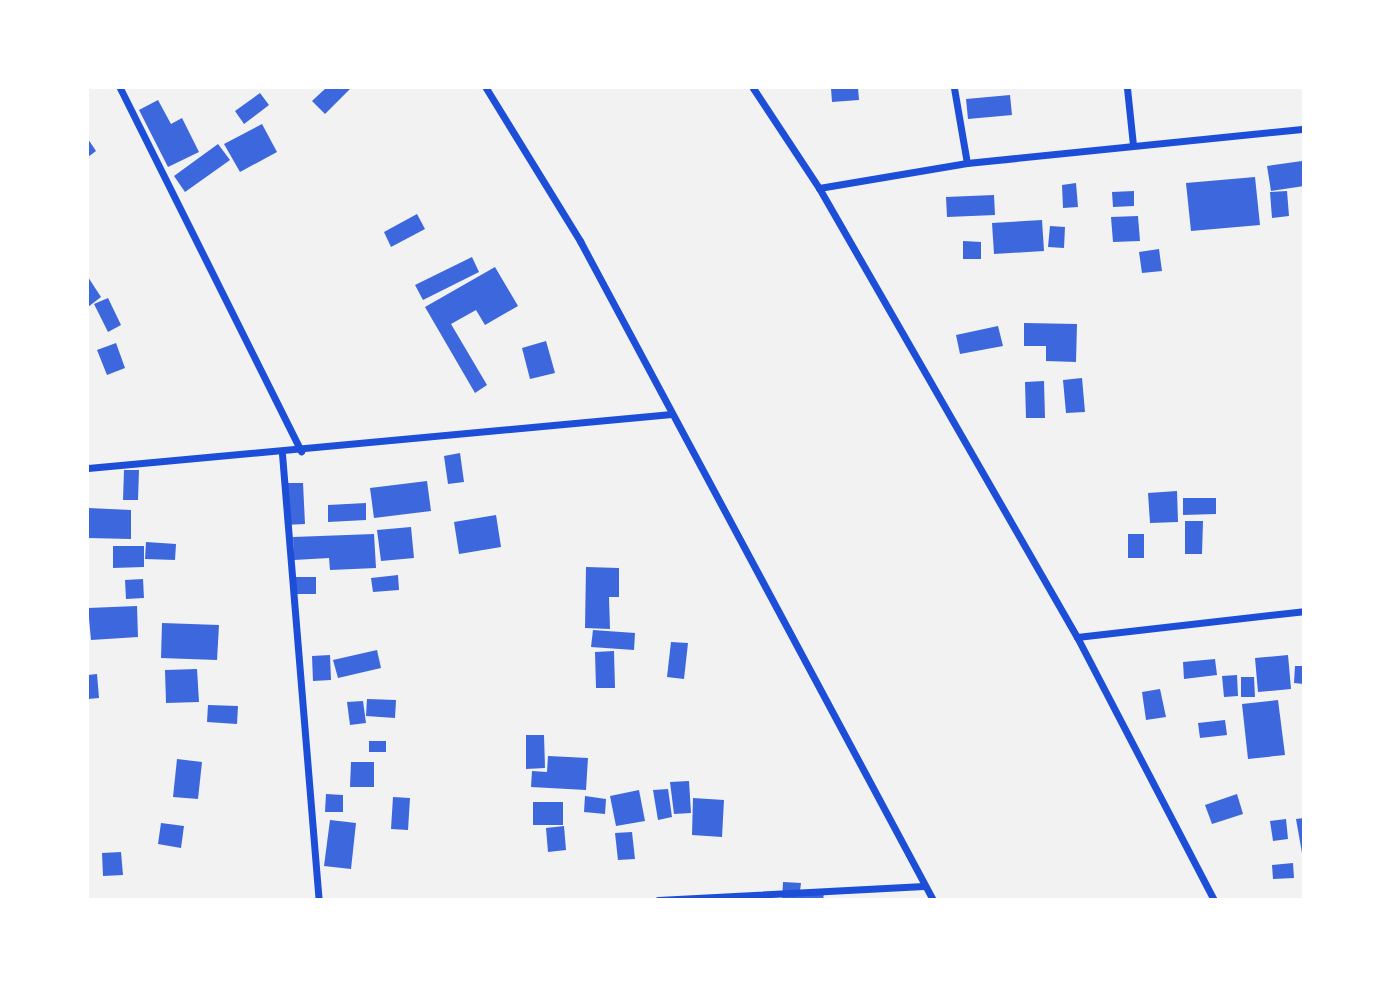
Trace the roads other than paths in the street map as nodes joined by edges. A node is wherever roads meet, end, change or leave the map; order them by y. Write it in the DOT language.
graph roads {
  1 [pos="120,88"];
  2 [pos="486,88"];
  3 [pos="753,88"];
  4 [pos="954,88"];
  5 [pos="1127,88"];
  6 [pos="1304,129"];
  7 [pos="1133,145"];
  8 [pos="967,163"];
  9 [pos="819,188"];
  10 [pos="673,414"];
  11 [pos="301,451"];
  12 [pos="282,454"];
  13 [pos="88,468"];
  14 [pos="1304,611"];
  15 [pos="1077,637"];
  16 [pos="924,886"];
  17 [pos="319,900"];
  18 [pos="658,900"];
  19 [pos="933,900"];
  20 [pos="1214,900"];
  1 -- 11 [label="street"];
  2 -- 10 [label="street"];
  3 -- 9 [label="street"];
  4 -- 8 [label="street"];
  5 -- 7 [label="street"];
  6 -- 7 [label="street"];
  7 -- 8 [label="street"];
  8 -- 9 [label="street"];
  9 -- 15 [label="street"];
  10 -- 11 [label="street"];
  10 -- 16 [label="street"];
  11 -- 12 [label="street"];
  12 -- 13 [label="street"];
  12 -- 17 [label="street"];
  14 -- 15 [label="street"];
  15 -- 20 [label="street"];
  16 -- 18 [label="street"];
  16 -- 19 [label="street"];
}
